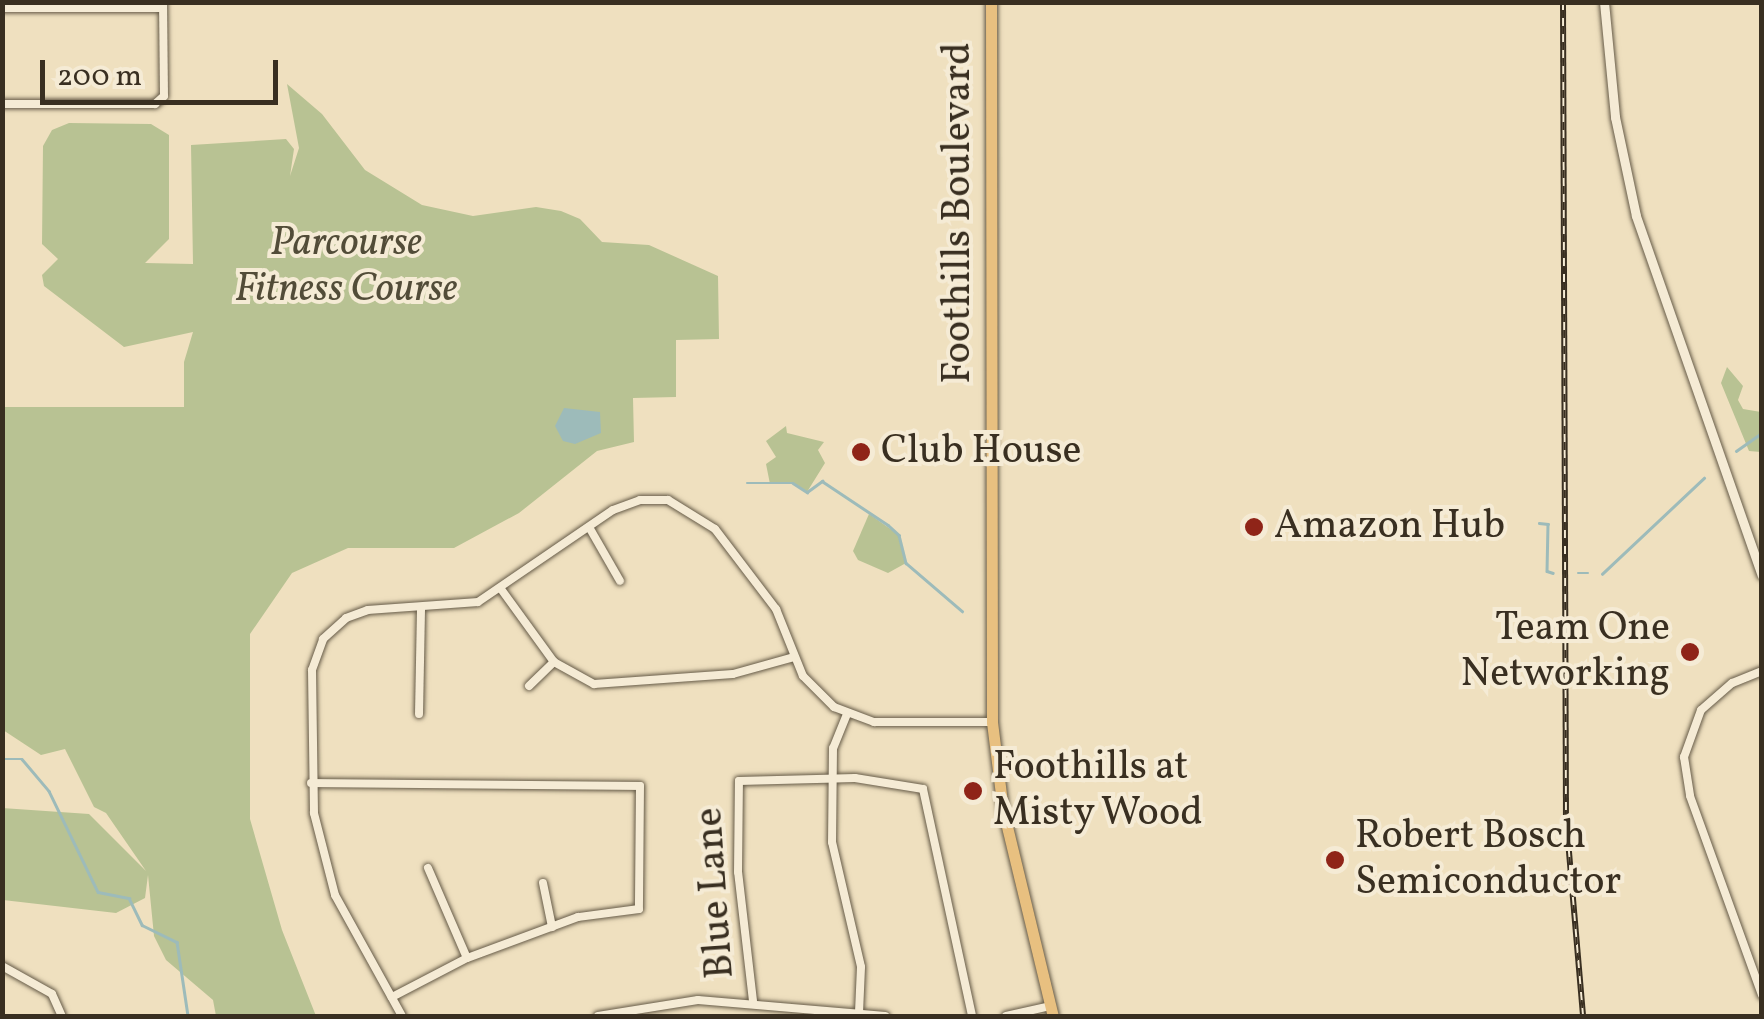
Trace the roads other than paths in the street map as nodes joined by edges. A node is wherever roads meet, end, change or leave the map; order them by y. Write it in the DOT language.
graph roads {
  1 [pos="992,2"];
  2 [pos="1604,2"];
  3 [pos="163,5"];
  4 [pos="2,8"];
  5 [pos="2,104"];
  6 [pos="590,526"];
  7 [pos="1762,575"];
  8 [pos="620,581"];
  9 [pos="501,589"];
  10 [pos="421,609"];
  11 [pos="794,657"];
  12 [pos="554,662"];
  13 [pos="1762,672"];
  14 [pos="529,686"];
  15 [pos="419,714"];
  16 [pos="846,714"];
  17 [pos="992,722"];
  18 [pos="832,778"];
  19 [pos="311,784"];
  20 [pos="428,868"];
  21 [pos="543,882"];
  22 [pos="552,926"];
  23 [pos="467,958"];
  24 [pos="2,966"];
  25 [pos="1762,995"];
  26 [pos="392,997"];
  27 [pos="753,1001"];
  28 [pos="1052,1011"];
  29 [pos="859,1013"];
  30 [pos="62,1016"];
  31 [pos="402,1016"];
  32 [pos="598,1016"];
  33 [pos="886,1016"];
  34 [pos="972,1016"];
  35 [pos="1006,1016"];
  1 -- 17 [label="main road, Foothills Boulevard"];
  2 -- 7 [label="street"];
  3 -- 4 [label="street"];
  3 -- 5 [label="street"];
  6 -- 8 [label="street"];
  6 -- 9 [label="street"];
  6 -- 11 [label="street"];
  9 -- 10 [label="street"];
  9 -- 12 [label="street"];
  10 -- 15 [label="street"];
  10 -- 19 [label="street"];
  11 -- 12 [label="street"];
  11 -- 16 [label="street"];
  12 -- 14 [label="street"];
  13 -- 25 [label="street"];
  16 -- 17 [label="street"];
  16 -- 18 [label="street"];
  17 -- 28 [label="main road, Foothills Boulevard"];
  18 -- 27 [label="street, Blue Lane"];
  18 -- 29 [label="street"];
  18 -- 34 [label="street, Blue Lane"];
  19 -- 22 [label="street"];
  19 -- 26 [label="street"];
  20 -- 23 [label="street"];
  21 -- 22 [label="street"];
  22 -- 23 [label="street"];
  23 -- 26 [label="street"];
  24 -- 30 [label="street"];
  26 -- 31 [label="street"];
  27 -- 29 [label="street"];
  27 -- 32 [label="street"];
  28 -- 35 [label="street"];
  29 -- 33 [label="street"];
}
